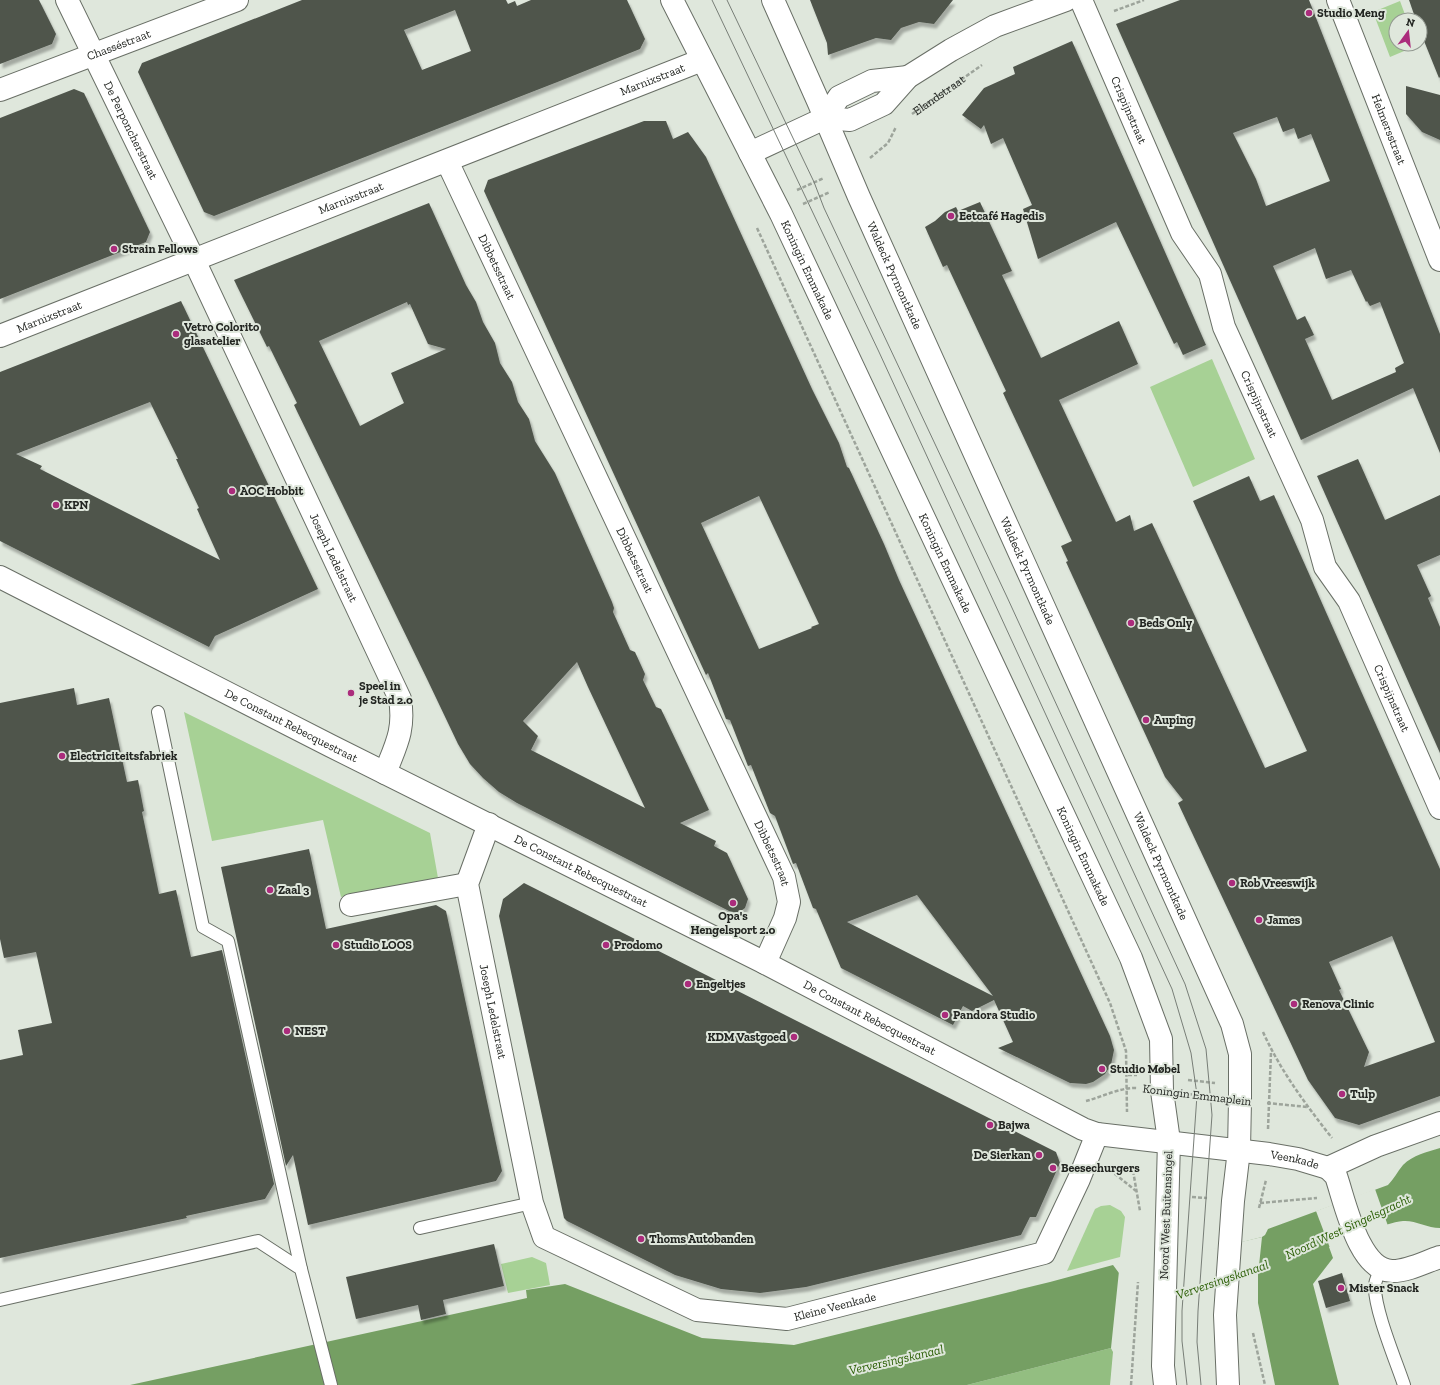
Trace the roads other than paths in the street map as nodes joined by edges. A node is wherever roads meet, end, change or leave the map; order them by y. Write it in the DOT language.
graph roads {
  1 [pos="68,0"];
  2 [pos="238,0"];
  3 [pos="672,0"];
  4 [pos="773,0"];
  5 [pos="1066,0"];
  6 [pos="1081,0"];
  7 [pos="1338,0"];
  8 [pos="93,55"];
  9 [pos="702,60"];
  10 [pos="0,90"];
  11 [pos="825,118"];
  12 [pos="750,153"];
  13 [pos="447,161"];
  14 [pos="194,260"];
  15 [pos="1440,260"];
  16 [pos="0,336"];
  17 [pos="0,577"];
  18 [pos="158,712"];
  19 [pos="385,773"];
  20 [pos="1440,808"];
  21 [pos="489,824"];
  22 [pos="467,884"];
  23 [pos="351,905"];
  24 [pos="765,963"];
  25 [pos="1440,1123"];
  26 [pos="1097,1134"];
  27 [pos="1169,1141"];
  28 [pos="1239,1150"];
  29 [pos="1328,1168"];
  30 [pos="532,1203"];
  31 [pos="420,1228"];
  32 [pos="1440,1257"];
  33 [pos="1382,1268"];
  34 [pos="301,1269"];
  35 [pos="0,1300"];
  36 [pos="1164,1376"];
  37 [pos="331,1385"];
  38 [pos="1228,1385"];
  39 [pos="1404,1385"];
  1 -- 8 [label="street, De Perponcherstraat"];
  2 -- 8 [label="street, Chasséstraat"];
  3 -- 9 [label="street, Koningin Emmakade"];
  4 -- 11 [label="street, Waldeck Pyrmontkade"];
  5 -- 11 [label="street"];
  6 -- 20 [label="street, Crispijnstraat"];
  7 -- 15 [label="street, Helmersstraat"];
  8 -- 10 [label="street, Chasséstraat"];
  8 -- 14 [label="street, De Perponcherstraat"];
  9 -- 12 [label="street, Koningin Emmakade"];
  9 -- 13 [label="street, Marnixstraat"];
  11 -- 12 [label="street"];
  11 -- 28 [label="street, Waldeck Pyrmontkade"];
  12 -- 27 [label="street, Koningin Emmakade"];
  13 -- 14 [label="street, Marnixstraat"];
  13 -- 24 [label="street, Dibbetsstraat"];
  14 -- 16 [label="street, Marnixstraat"];
  14 -- 19 [label="street, Joseph Ledelstraat"];
  17 -- 19 [label="street, De Constant Rebecquestraat"];
  18 -- 34 [label="lane"];
  19 -- 21 [label="street, De Constant Rebecquestraat"];
  21 -- 22 [label="street"];
  21 -- 24 [label="street, De Constant Rebecquestraat"];
  22 -- 23 [label="street"];
  22 -- 30 [label="street, Joseph Ledelstraat"];
  24 -- 26 [label="street, De Constant Rebecquestraat"];
  25 -- 29 [label="street, Veenkade"];
  26 -- 27 [label="street, De Constant Rebecquestraat"];
  26 -- 30 [label="street, Kleine Veenkade"];
  27 -- 28 [label="street"];
  27 -- 36 [label="street, Noord West Buitensingel"];
  28 -- 29 [label="street, Veenkade"];
  28 -- 38 [label="street"];
  29 -- 33 [label="street"];
  30 -- 31 [label="lane"];
  32 -- 33 [label="street"];
  33 -- 39 [label="lane"];
  34 -- 35 [label="lane"];
  34 -- 37 [label="lane"];
}
